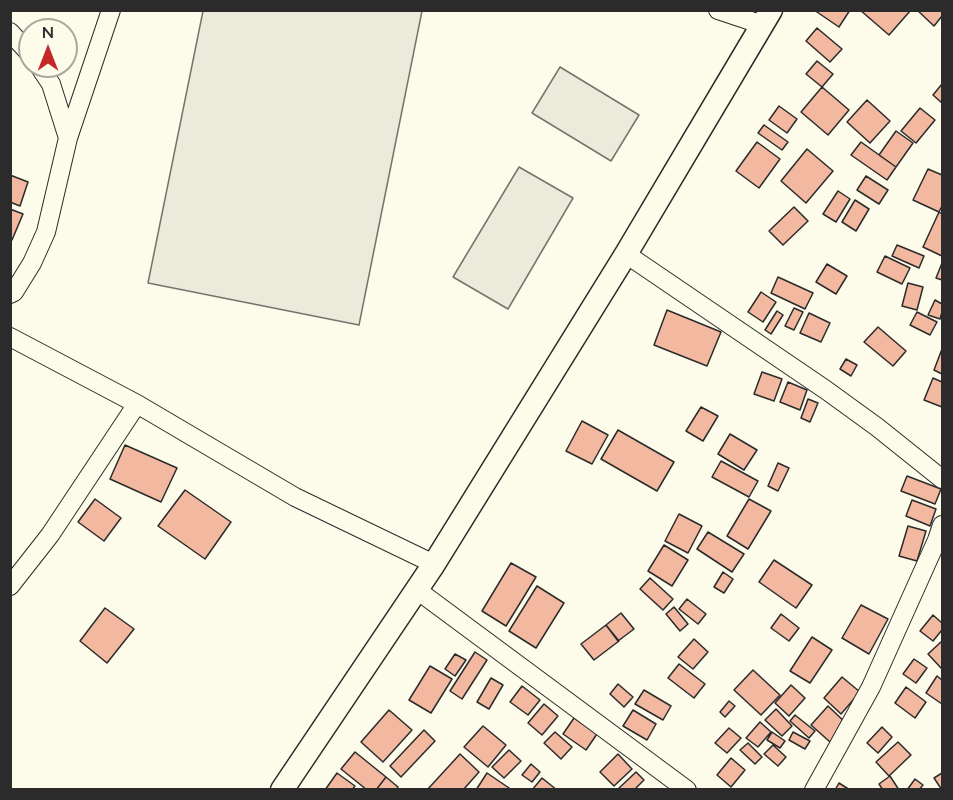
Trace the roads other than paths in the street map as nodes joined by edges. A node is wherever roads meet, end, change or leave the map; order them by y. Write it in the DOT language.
graph roads {
  1 [pos="111,10"];
  2 [pos="718,10"];
  3 [pos="767,18"];
  4 [pos="47,78"];
  5 [pos="68,138"];
  6 [pos="626,254"];
  7 [pos="10,294"];
  8 [pos="10,337"];
  9 [pos="137,404"];
  10 [pos="942,479"];
  11 [pos="942,525"];
  12 [pos="434,564"];
  13 [pos="17,565"];
  14 [pos="10,586"];
  15 [pos="417,590"];
  16 [pos="282,789"];
  17 [pos="687,789"];
  18 [pos="814,789"];
  1 -- 5 [label="street"];
  2 -- 3 [label="street"];
  3 -- 6 [label="street"];
  4 -- 5 [label="street"];
  5 -- 7 [label="street"];
  6 -- 10 [label="street"];
  6 -- 12 [label="street"];
  8 -- 9 [label="street"];
  9 -- 12 [label="street"];
  9 -- 13 [label="street"];
  11 -- 18 [label="street"];
  12 -- 15 [label="street"];
  13 -- 14 [label="street"];
  15 -- 16 [label="street"];
  15 -- 17 [label="street"];
}
